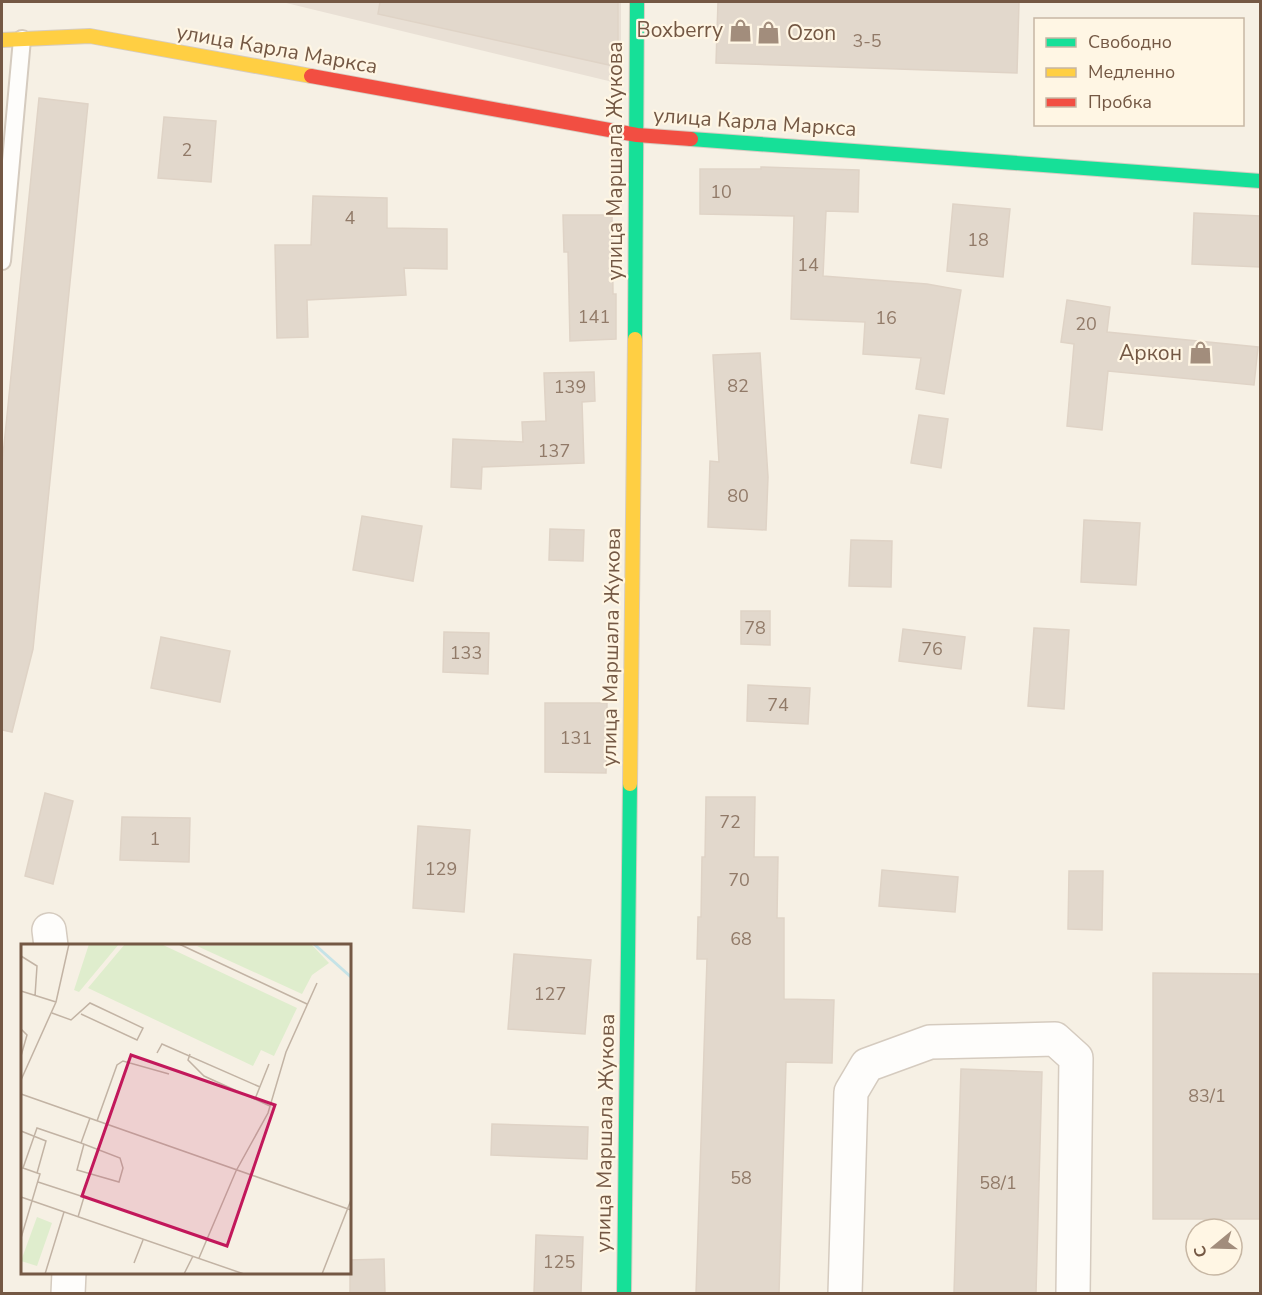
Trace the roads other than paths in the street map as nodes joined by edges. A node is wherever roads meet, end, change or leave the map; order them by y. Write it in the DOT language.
graph roads {
  1 [pos="637,2"];
  2 [pos="22,39"];
  3 [pos="2,40"];
  4 [pos="637,135"];
  5 [pos="6,174"];
  6 [pos="1260,180"];
  7 [pos="2,261"];
  8 [pos="69,1274"];
  9 [pos="68,1293"];
  10 [pos="624,1293"];
  11 [pos="846,1293"];
  12 [pos="1073,1293"];
  1 -- 4 [label="main road, улица Маршала Жукова"];
  2 -- 3 [label="main road, улица Карла Маркса"];
  2 -- 4 [label="main road, улица Карла Маркса"];
  2 -- 5 [label="lane"];
  4 -- 6 [label="main road, улица Карла Маркса"];
  4 -- 10 [label="main road, улица Маршала Жукова"];
  5 -- 7 [label="lane"];
  8 -- 9 [label="street"];
  11 -- 12 [label="street"];
}
